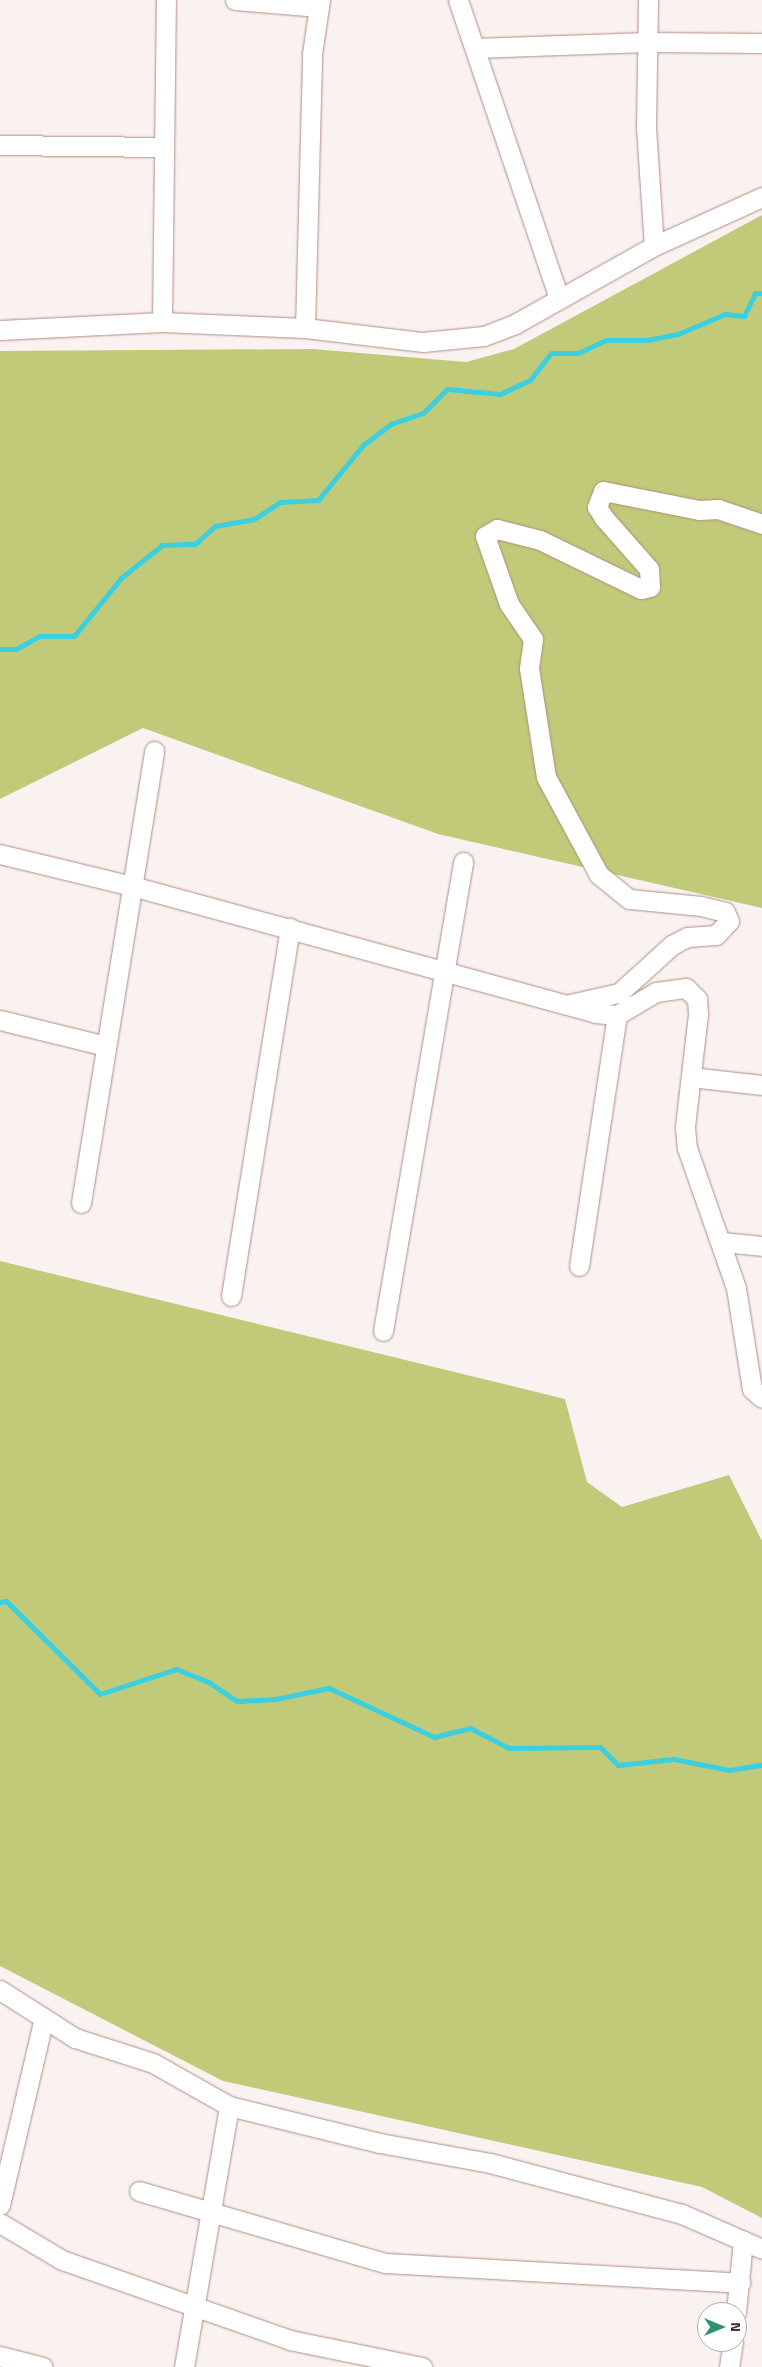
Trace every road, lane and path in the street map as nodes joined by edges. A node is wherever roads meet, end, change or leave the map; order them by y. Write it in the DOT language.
graph roads {
  1 [pos="166,0"];
  2 [pos="235,0"];
  3 [pos="458,0"];
  4 [pos="648,0"];
  5 [pos="319,4"];
  6 [pos="647,42"];
  7 [pos="762,43"];
  8 [pos="475,48"];
  9 [pos="0,145"];
  10 [pos="164,147"];
  11 [pos="762,196"];
  12 [pos="654,246"];
  13 [pos="559,298"];
  14 [pos="162,322"];
  15 [pos="305,328"];
  16 [pos="0,330"];
  17 [pos="762,524"];
  18 [pos="154,751"];
  19 [pos="0,854"];
  20 [pos="463,862"];
  21 [pos="132,886"];
  22 [pos="290,928"];
  23 [pos="442,969"];
  24 [pos="570,1004"];
  25 [pos="617,1015"];
  26 [pos="0,1020"];
  27 [pos="106,1046"];
  28 [pos="691,1077"];
  29 [pos="762,1085"];
  30 [pos="81,1203"];
  31 [pos="722,1242"];
  32 [pos="762,1246"];
  33 [pos="579,1266"];
  34 [pos="231,1296"];
  35 [pos="383,1331"];
  36 [pos="762,1398"];
  37 [pos="0,1990"];
  38 [pos="44,2018"];
  39 [pos="229,2106"];
  40 [pos="139,2191"];
  41 [pos="0,2205"];
  42 [pos="211,2212"];
  43 [pos="0,2223"];
  44 [pos="743,2240"];
  45 [pos="762,2249"];
  46 [pos="740,2283"];
  47 [pos="737,2302"];
  48 [pos="194,2307"];
  49 [pos="731,2352"];
  50 [pos="0,2356"];
  51 [pos="43,2367"];
  52 [pos="184,2367"];
  53 [pos="422,2367"];
  54 [pos="729,2367"];
  1 -- 10 [label="street"];
  2 -- 5 [label="street"];
  3 -- 8 [label="street"];
  4 -- 6 [label="street"];
  5 -- 15 [label="street"];
  6 -- 7 [label="street"];
  6 -- 8 [label="street"];
  6 -- 12 [label="street"];
  8 -- 13 [label="street"];
  9 -- 10 [label="street"];
  10 -- 14 [label="street"];
  11 -- 12 [label="street"];
  12 -- 13 [label="street"];
  13 -- 15 [label="street"];
  14 -- 15 [label="street"];
  14 -- 16 [label="street"];
  17 -- 24 [label="street"];
  18 -- 21 [label="street"];
  19 -- 21 [label="street"];
  20 -- 23 [label="street"];
  21 -- 22 [label="street"];
  21 -- 27 [label="street"];
  22 -- 23 [label="street"];
  22 -- 34 [label="street"];
  23 -- 24 [label="street"];
  23 -- 35 [label="street"];
  24 -- 25 [label="street"];
  25 -- 28 [label="street"];
  25 -- 33 [label="street"];
  26 -- 27 [label="street"];
  27 -- 30 [label="street"];
  28 -- 29 [label="street"];
  28 -- 31 [label="street"];
  31 -- 32 [label="street"];
  31 -- 36 [label="street"];
  37 -- 38 [label="street"];
  38 -- 39 [label="street"];
  38 -- 41 [label="street"];
  39 -- 42 [label="street"];
  39 -- 44 [label="street"];
  40 -- 42 [label="street"];
  42 -- 46 [label="street"];
  42 -- 48 [label="street"];
  43 -- 48 [label="street"];
  44 -- 45 [label="street"];
  44 -- 46 [label="street"];
  46 -- 47 [label="street"];
  48 -- 52 [label="street"];
  48 -- 53 [label="street"];
  49 -- 54 [label="street"];
  50 -- 51 [label="street"];
}
